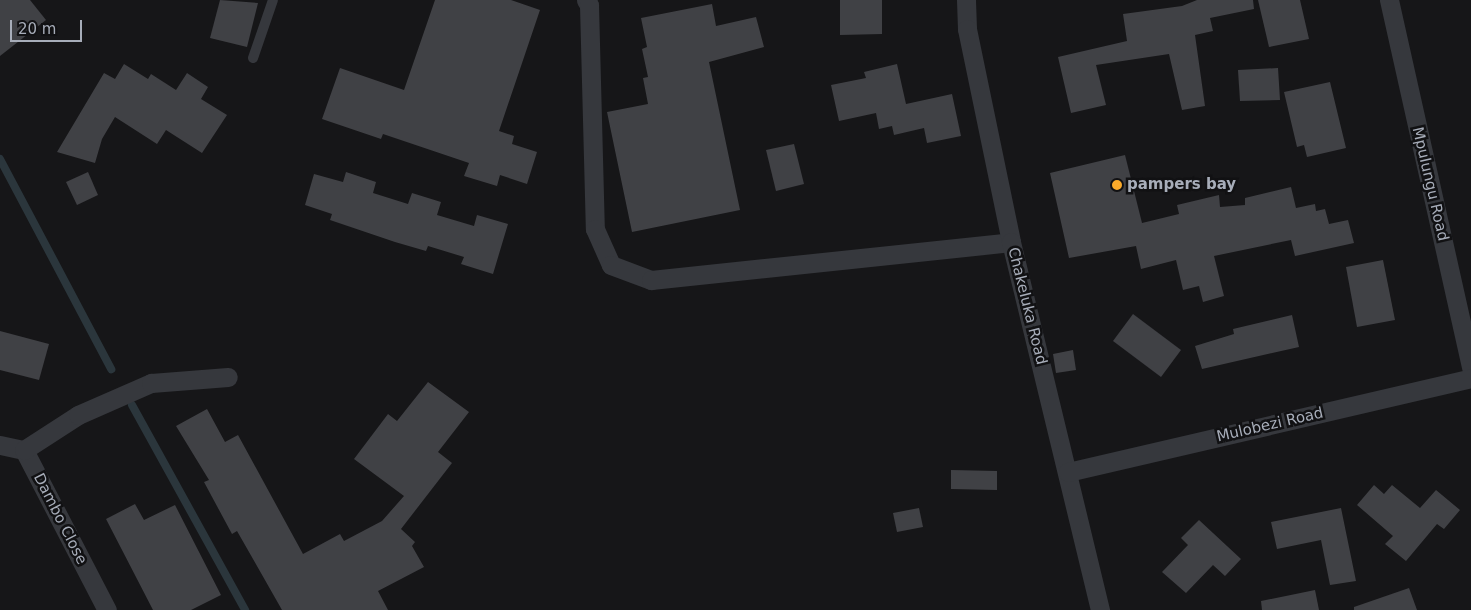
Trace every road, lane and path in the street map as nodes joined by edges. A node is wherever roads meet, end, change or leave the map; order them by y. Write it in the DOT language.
graph roads {
  1 [pos="273,0"];
  2 [pos="586,0"];
  3 [pos="966,0"];
  4 [pos="1389,0"];
  5 [pos="253,58"];
  6 [pos="1011,242"];
  7 [pos="1471,368"];
  8 [pos="228,377"];
  9 [pos="1471,378"];
  10 [pos="0,445"];
  11 [pos="24,450"];
  12 [pos="1068,472"];
  13 [pos="107,610"];
  14 [pos="1100,610"];
  1 -- 5 [label="lane"];
  2 -- 6 [label="street"];
  3 -- 6 [label="street, Chakeluka Road"];
  4 -- 7 [label="street, Mpulungu Road"];
  6 -- 12 [label="street, Chakeluka Road"];
  8 -- 11 [label="street"];
  9 -- 12 [label="street, Mulobezi Road"];
  10 -- 11 [label="street"];
  11 -- 13 [label="street, Dambo Close"];
  12 -- 14 [label="street, Chakeluka Road"];
}
